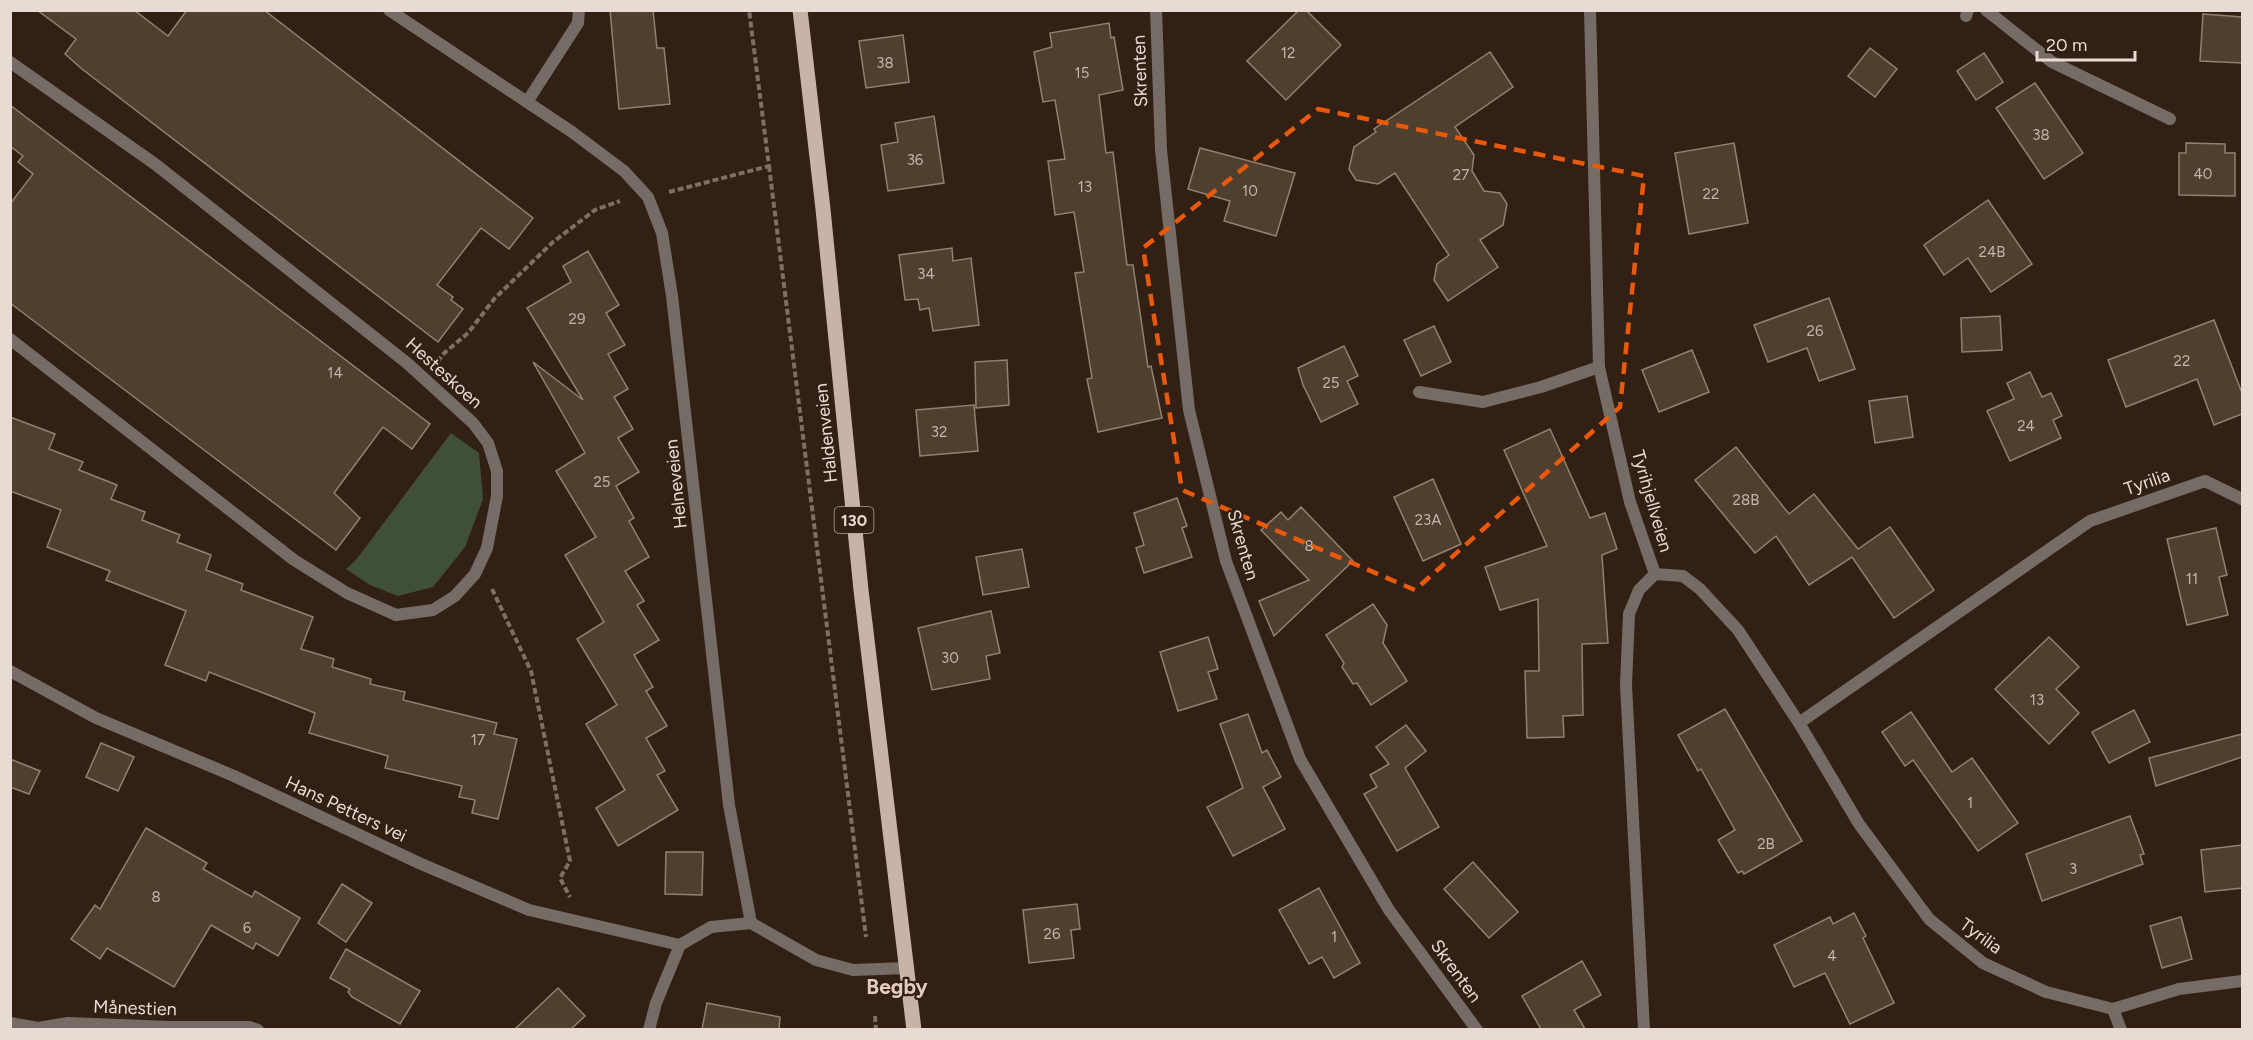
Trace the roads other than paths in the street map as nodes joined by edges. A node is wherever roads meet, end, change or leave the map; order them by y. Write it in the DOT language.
graph roads {
  1 [pos="389,10"];
  2 [pos="579,10"];
  3 [pos="800,10"];
  4 [pos="1156,10"];
  5 [pos="1590,10"];
  6 [pos="1986,10"];
  7 [pos="10,62"];
  8 [pos="526,102"];
  9 [pos="2170,120"];
  10 [pos="10,339"];
  11 [pos="1599,367"];
  12 [pos="1419,392"];
  13 [pos="2242,499"];
  14 [pos="1655,574"];
  15 [pos="10,670"];
  16 [pos="1798,723"];
  17 [pos="751,923"];
  18 [pos="680,945"];
  19 [pos="907,968"];
  20 [pos="2242,981"];
  21 [pos="2113,1009"];
  22 [pos="10,1023"];
  23 [pos="38,1029"];
  24 [pos="258,1029"];
  25 [pos="649,1029"];
  26 [pos="914,1029"];
  27 [pos="1477,1029"];
  28 [pos="1644,1029"];
  29 [pos="2121,1029"];
  1 -- 8 [label="street, Helneveien"];
  2 -- 8 [label="street"];
  3 -- 19 [label="main road, Haldenveien / 130"];
  4 -- 27 [label="street, Skrenten"];
  5 -- 11 [label="street, Tyrihjellveien"];
  6 -- 9 [label="street"];
  7 -- 10 [label="street, Hesteskoen"];
  8 -- 17 [label="street, Helneveien"];
  11 -- 12 [label="street"];
  11 -- 14 [label="street, Tyrihjellveien"];
  13 -- 16 [label="street, Tyrilia"];
  14 -- 16 [label="street, Tyrilia"];
  14 -- 28 [label="street, Tyrihjellveien"];
  15 -- 18 [label="street, Hans Petters vei"];
  16 -- 21 [label="street, Tyrilia"];
  17 -- 18 [label="street"];
  17 -- 19 [label="street"];
  18 -- 25 [label="street"];
  19 -- 26 [label="main road, Haldenveien / 130"];
  20 -- 21 [label="street"];
  21 -- 29 [label="street"];
  22 -- 23 [label="street, Månestien"];
  23 -- 24 [label="street, Månestien"];
}
